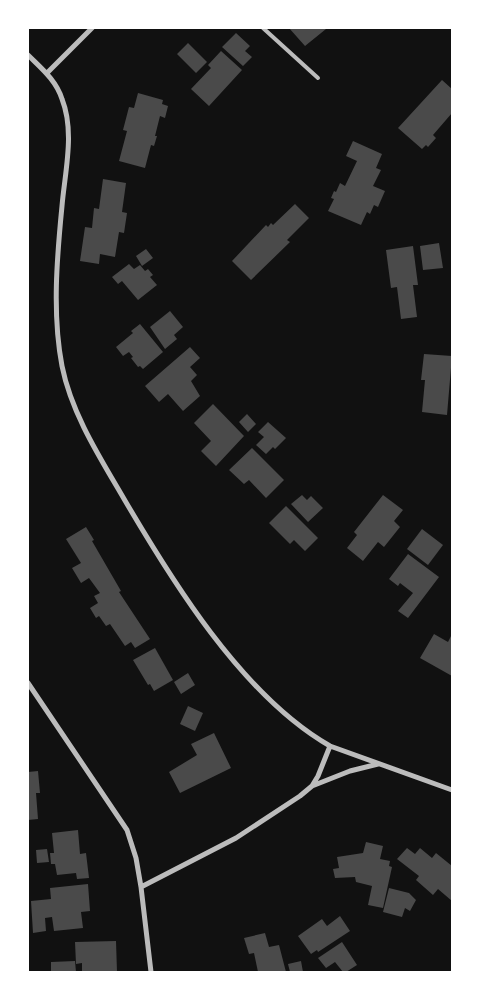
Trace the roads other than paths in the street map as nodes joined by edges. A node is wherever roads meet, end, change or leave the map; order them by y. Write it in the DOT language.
graph roads {
  1 [pos="92,28"];
  2 [pos="263,28"];
  3 [pos="28,56"];
  4 [pos="47,73"];
  5 [pos="318,78"];
  6 [pos="28,683"];
  7 [pos="330,746"];
  8 [pos="378,764"];
  9 [pos="312,786"];
  10 [pos="452,790"];
  11 [pos="141,887"];
  12 [pos="151,972"];
  1 -- 4 [label="street"];
  2 -- 5 [label="lane"];
  3 -- 4 [label="street"];
  4 -- 7 [label="street"];
  6 -- 11 [label="street"];
  7 -- 8 [label="street"];
  7 -- 9 [label="street"];
  8 -- 9 [label="street"];
  8 -- 10 [label="street"];
  9 -- 11 [label="street"];
  11 -- 12 [label="street"];
}
